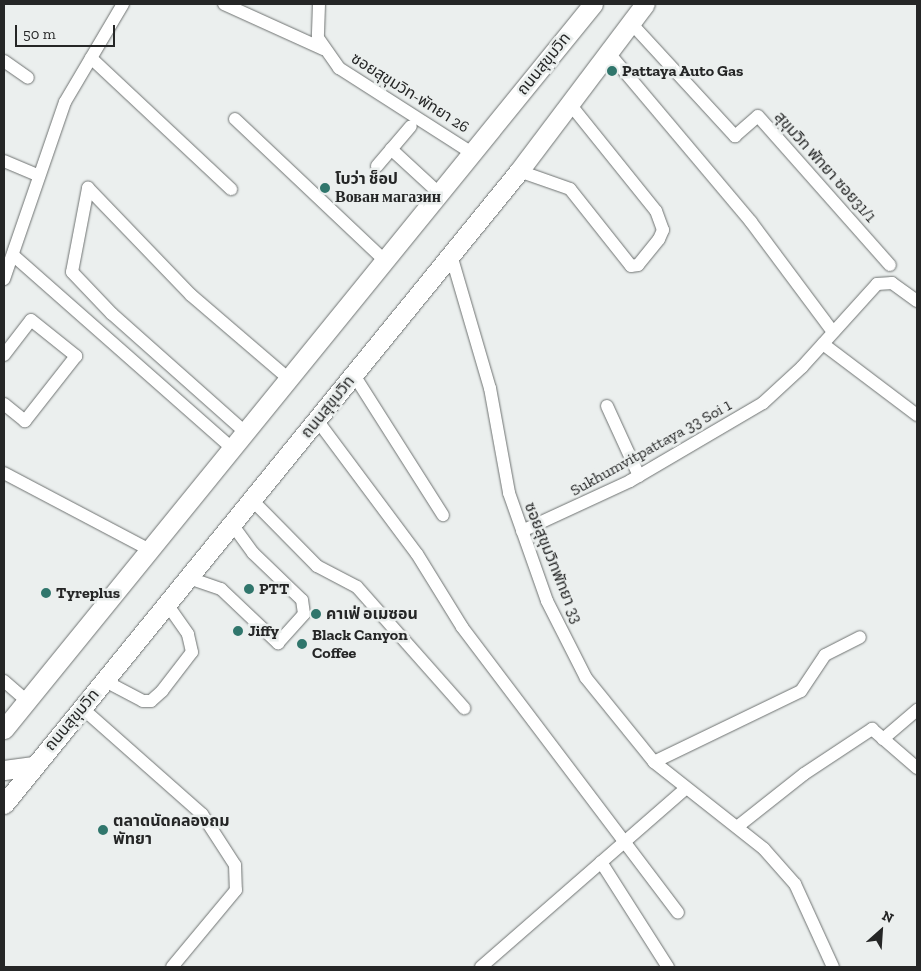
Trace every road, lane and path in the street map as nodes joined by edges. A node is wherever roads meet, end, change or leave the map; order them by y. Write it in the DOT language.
graph roads {
  1 [pos="123,4"];
  2 [pos="224,4"];
  3 [pos="319,4"];
  4 [pos="593,4"];
  5 [pos="645,4"];
  6 [pos="630,24"];
  7 [pos="323,50"];
  8 [pos="608,52"];
  9 [pos="91,58"];
  10 [pos="4,61"];
  11 [pos="28,78"];
  12 [pos="570,104"];
  13 [pos="235,119"];
  14 [pos="410,126"];
  15 [pos="391,149"];
  16 [pos="472,153"];
  17 [pos="4,161"];
  18 [pos="377,166"];
  19 [pos="519,170"];
  20 [pos="39,176"];
  21 [pos="231,188"];
  22 [pos="440,194"];
  23 [pos="451,255"];
  24 [pos="14,256"];
  25 [pos="385,261"];
  26 [pos="890,265"];
  27 [pos="4,279"];
  28 [pos="917,301"];
  29 [pos="833,332"];
  30 [pos="823,344"];
  31 [pos="4,355"];
  32 [pos="354,375"];
  33 [pos="288,378"];
  34 [pos="4,404"];
  35 [pos="606,406"];
  36 [pos="917,416"];
  37 [pos="317,420"];
  38 [pos="245,432"];
  39 [pos="232,448"];
  40 [pos="4,473"];
  41 [pos="639,476"];
  42 [pos="252,500"];
  43 [pos="443,515"];
  44 [pos="232,525"];
  45 [pos="522,531"];
  46 [pos="152,551"];
  47 [pos="189,578"];
  48 [pos="168,604"];
  49 [pos="860,637"];
  50 [pos="4,680"];
  51 [pos="105,681"];
  52 [pos="28,702"];
  53 [pos="82,708"];
  54 [pos="464,708"];
  55 [pos="917,710"];
  56 [pos="4,729"];
  57 [pos="883,738"];
  58 [pos="654,762"];
  59 [pos="34,766"];
  60 [pos="917,768"];
  61 [pos="4,770"];
  62 [pos="684,790"];
  63 [pos="4,804"];
  64 [pos="738,827"];
  65 [pos="627,843"];
  66 [pos="602,862"];
  67 [pos="678,913"];
  68 [pos="172,967"];
  69 [pos="480,967"];
  70 [pos="668,967"];
  71 [pos="833,967"];
  1 -- 9 [label="street"];
  2 -- 7 [label="street"];
  3 -- 7 [label="street"];
  4 -- 16 [label="highway, ถนนสุขุมวิท"];
  5 -- 6 [label="highway, ถนนสุขุมวิท"];
  6 -- 8 [label="highway, ถนนสุขุมวิท"];
  6 -- 26 [label="street, สุขุมวิท พัทยา ซอย31/1"];
  7 -- 16 [label="street, ซอยสุขุมวิท-พัทยา 26"];
  8 -- 12 [label="highway, ถนนสุขุมวิท"];
  8 -- 29 [label="street"];
  9 -- 20 [label="street"];
  9 -- 21 [label="street"];
  10 -- 11 [label="street"];
  12 -- 19 [label="highway, ถนนสุขุมวิท"];
  12 -- 19 [label="street"];
  13 -- 25 [label="street"];
  14 -- 15 [label="street"];
  15 -- 18 [label="street"];
  15 -- 22 [label="street"];
  16 -- 22 [label="highway, ถนนสุขุมวิท"];
  17 -- 20 [label="street"];
  19 -- 23 [label="highway, ถนนสุขุมวิท"];
  20 -- 24 [label="street"];
  22 -- 25 [label="highway, ถนนสุขุมวิท"];
  23 -- 32 [label="highway, ถนนสุขุมวิท"];
  23 -- 45 [label="street, ซอยสุขุมวิทพัทยา 33"];
  24 -- 27 [label="street"];
  24 -- 39 [label="street"];
  25 -- 33 [label="highway, ถนนสุขุมวิท"];
  28 -- 29 [label="street, Sukhumvitpattaya 33 Soi 1"];
  29 -- 30 [label="street, Sukhumvitpattaya 33 Soi 1"];
  30 -- 36 [label="street"];
  30 -- 41 [label="street, Sukhumvitpattaya 33 Soi 1"];
  31 -- 34 [label="street"];
  32 -- 37 [label="highway, ถนนสุขุมวิท"];
  32 -- 43 [label="street"];
  33 -- 38 [label="highway, ถนนสุขุมวิท"];
  33 -- 38 [label="street"];
  35 -- 41 [label="street"];
  37 -- 42 [label="highway, ถนนสุขุมวิท"];
  37 -- 65 [label="street"];
  38 -- 39 [label="highway, ถนนสุขุมวิท"];
  39 -- 46 [label="highway, ถนนสุขุมวิท"];
  40 -- 46 [label="street"];
  41 -- 45 [label="street, Sukhumvitpattaya 33 Soi 1"];
  42 -- 44 [label="highway, ถนนสุขุมวิท"];
  42 -- 54 [label="street"];
  44 -- 47 [label="highway, ถนนสุขุมวิท"];
  44 -- 47 [label="street"];
  45 -- 58 [label="street, ซอยสุขุมวิทพัทยา 33"];
  46 -- 52 [label="highway, ถนนสุขุมวิท"];
  47 -- 48 [label="highway, ถนนสุขุมวิท"];
  48 -- 51 [label="highway, ถนนสุขุมวิท"];
  48 -- 51 [label="street"];
  49 -- 58 [label="street"];
  50 -- 52 [label="street"];
  51 -- 53 [label="highway, ถนนสุขุมวิท"];
  52 -- 56 [label="highway, ถนนสุขุมวิท"];
  53 -- 59 [label="highway, ถนนสุขุมวิท"];
  53 -- 68 [label="street"];
  55 -- 57 [label="street"];
  57 -- 60 [label="street"];
  57 -- 64 [label="street"];
  58 -- 62 [label="street, ซอยสุขุมวิทพัทยา 33"];
  59 -- 61 [label="highway"];
  59 -- 63 [label="highway, ถนนสุขุมวิท"];
  62 -- 64 [label="street, ซอยสุขุมวิทพัทยา 33"];
  62 -- 65 [label="street"];
  64 -- 71 [label="street, ซอยสุขุมวิทพัทยา 33"];
  65 -- 66 [label="street"];
  65 -- 67 [label="street"];
  66 -- 69 [label="street"];
  66 -- 70 [label="street"];
}
